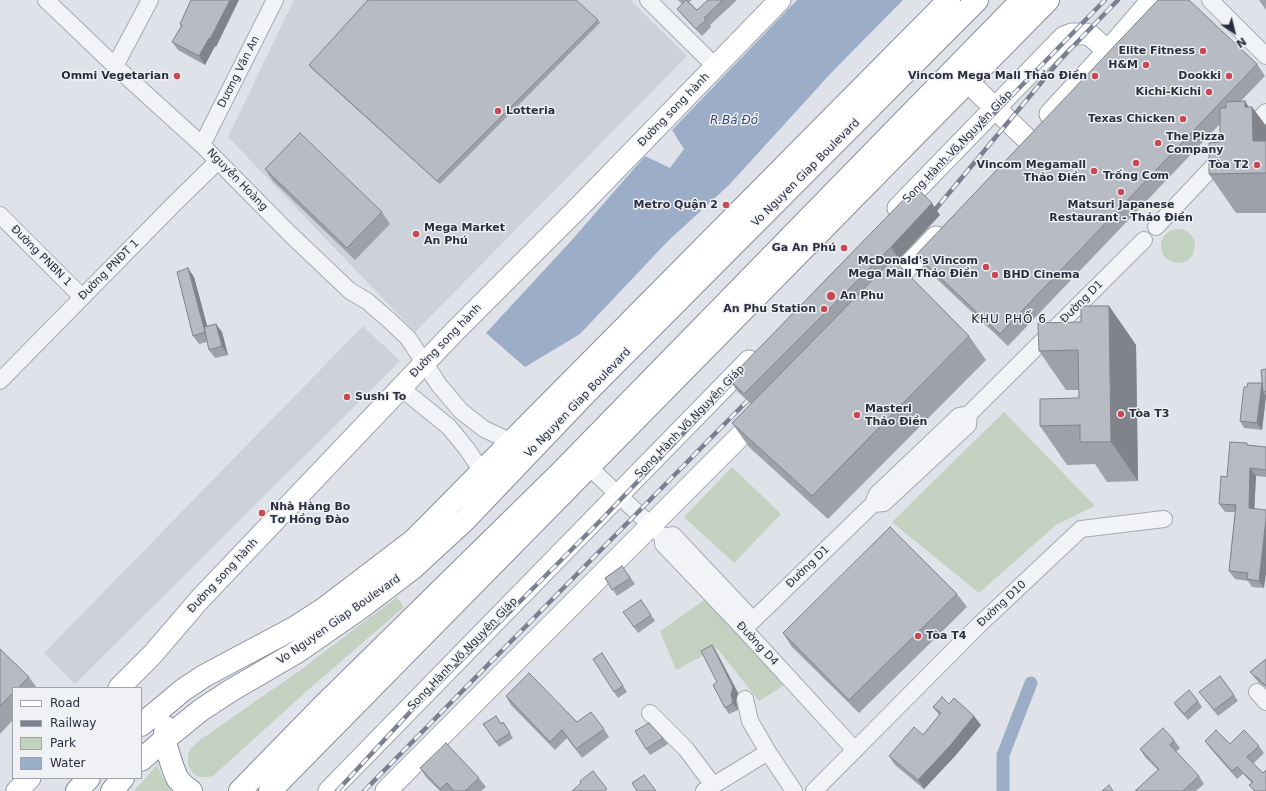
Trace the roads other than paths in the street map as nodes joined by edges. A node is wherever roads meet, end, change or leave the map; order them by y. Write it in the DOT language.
graph roads {
  1 [pos="150,0"];
  2 [pos="276,0"];
  3 [pos="648,0"];
  4 [pos="780,0"];
  5 [pos="949,0"];
  6 [pos="977,0"];
  7 [pos="1022,0"];
  8 [pos="1048,0"];
  9 [pos="1152,0"];
  10 [pos="1210,0"];
  11 [pos="51,2"];
  12 [pos="1108,51"];
  13 [pos="1266,56"];
  14 [pos="115,66"];
  15 [pos="716,67"];
  16 [pos="968,82"];
  17 [pos="996,109"];
  18 [pos="1266,112"];
  19 [pos="202,145"];
  20 [pos="218,161"];
  21 [pos="1,219"];
  22 [pos="885,222"];
  23 [pos="949,223"];
  24 [pos="1156,226"];
  25 [pos="1144,240"];
  26 [pos="82,297"];
  27 [pos="869,306"];
  28 [pos="763,347"];
  29 [pos="424,363"];
  30 [pos="0,381"];
  31 [pos="401,388"];
  32 [pos="775,401"];
  33 [pos="510,441"];
  34 [pos="589,467"];
  35 [pos="482,470"];
  36 [pos="619,495"];
  37 [pos="1164,519"];
  38 [pos="657,531"];
  39 [pos="748,624"];
  40 [pos="120,687"];
  41 [pos="183,690"];
  42 [pos="745,699"];
  43 [pos="201,710"];
  44 [pos="650,713"];
  45 [pos="142,724"];
  46 [pos="164,740"];
  47 [pos="855,750"];
  48 [pos="768,752"];
  49 [pos="142,759"];
  50 [pos="173,768"];
  51 [pos="29,779"];
  52 [pos="88,779"];
  53 [pos="122,779"];
  54 [pos="277,784"];
  55 [pos="709,788"];
  56 [pos="240,790"];
  57 [pos="17,791"];
  58 [pos="77,791"];
  59 [pos="112,791"];
  60 [pos="191,791"];
  61 [pos="329,791"];
  62 [pos="386,791"];
  63 [pos="794,791"];
  64 [pos="814,791"];
  1 -- 14 [label="street"];
  2 -- 19 [label="street, Dương Văn An"];
  3 -- 15 [label="street"];
  4 -- 15 [label="main road, Đường song hành"];
  5 -- 33 [label="highway, Vo Nguyen Giap Boulevard"];
  6 -- 43 [label="highway, Vo Nguyen Giap Boulevard"];
  7 -- 56 [label="highway"];
  8 -- 16 [label="highway"];
  9 -- 12 [label="main road"];
  10 -- 13 [label="street"];
  11 -- 14 [label="street, Nguyễn Hoàng"];
  12 -- 17 [label="main road, Song Hành Võ Nguyên Giáp"];
  12 -- 17 [label="main road"];
  14 -- 19 [label="street, Nguyễn Hoàng"];
  15 -- 29 [label="main road, Đường song hành"];
  16 -- 17 [label="main road"];
  16 -- 34 [label="highway"];
  17 -- 22 [label="main road, Song Hành Võ Nguyên Giáp"];
  18 -- 24 [label="street"];
  19 -- 20 [label="street, Nguyễn Hoàng"];
  20 -- 26 [label="street, Đường PNĐT 1"];
  20 -- 29 [label="street, Nguyễn Hoàng"];
  21 -- 26 [label="street, Đường PNBN 1"];
  23 -- 27 [label="main road"];
  25 -- 39 [label="street, Đường D1"];
  26 -- 30 [label="street, Đường PNĐT 1"];
  28 -- 36 [label="main road, Song Hành Võ Nguyên Giáp"];
  29 -- 31 [label="main road, Đường song hành"];
  29 -- 33 [label="street, Nguyễn Hoàng"];
  31 -- 35 [label="street"];
  31 -- 40 [label="main road, Đường song hành"];
  32 -- 38 [label="main road"];
  33 -- 35 [label="highway, Vo Nguyen Giap Boulevard"];
  34 -- 36 [label="street, Đường D4"];
  34 -- 54 [label="highway"];
  35 -- 41 [label="highway, Vo Nguyen Giap Boulevard"];
  36 -- 38 [label="street, Đường D4"];
  36 -- 61 [label="main road, Song Hành Võ Nguyên Giáp"];
  37 -- 47 [label="street, Đường D10"];
  38 -- 39 [label="street, Đường D4"];
  38 -- 62 [label="main road"];
  39 -- 47 [label="street, Đường D4"];
  41 -- 45 [label="highway, Vo Nguyen Giap Boulevard"];
  41 -- 46 [label="highway"];
  42 -- 48 [label="street"];
  43 -- 46 [label="highway, Vo Nguyen Giap Boulevard"];
  43 -- 50 [label="highway"];
  44 -- 55 [label="street"];
  46 -- 49 [label="highway, Vo Nguyen Giap Boulevard"];
  46 -- 50 [label="highway"];
  47 -- 64 [label="street, Đường D10"];
  48 -- 55 [label="street"];
  48 -- 63 [label="street"];
  50 -- 60 [label="highway"];
  51 -- 57 [label="main road"];
  52 -- 58 [label="highway"];
  53 -- 59 [label="highway"];
  54 -- 56 [label="highway"];
}
